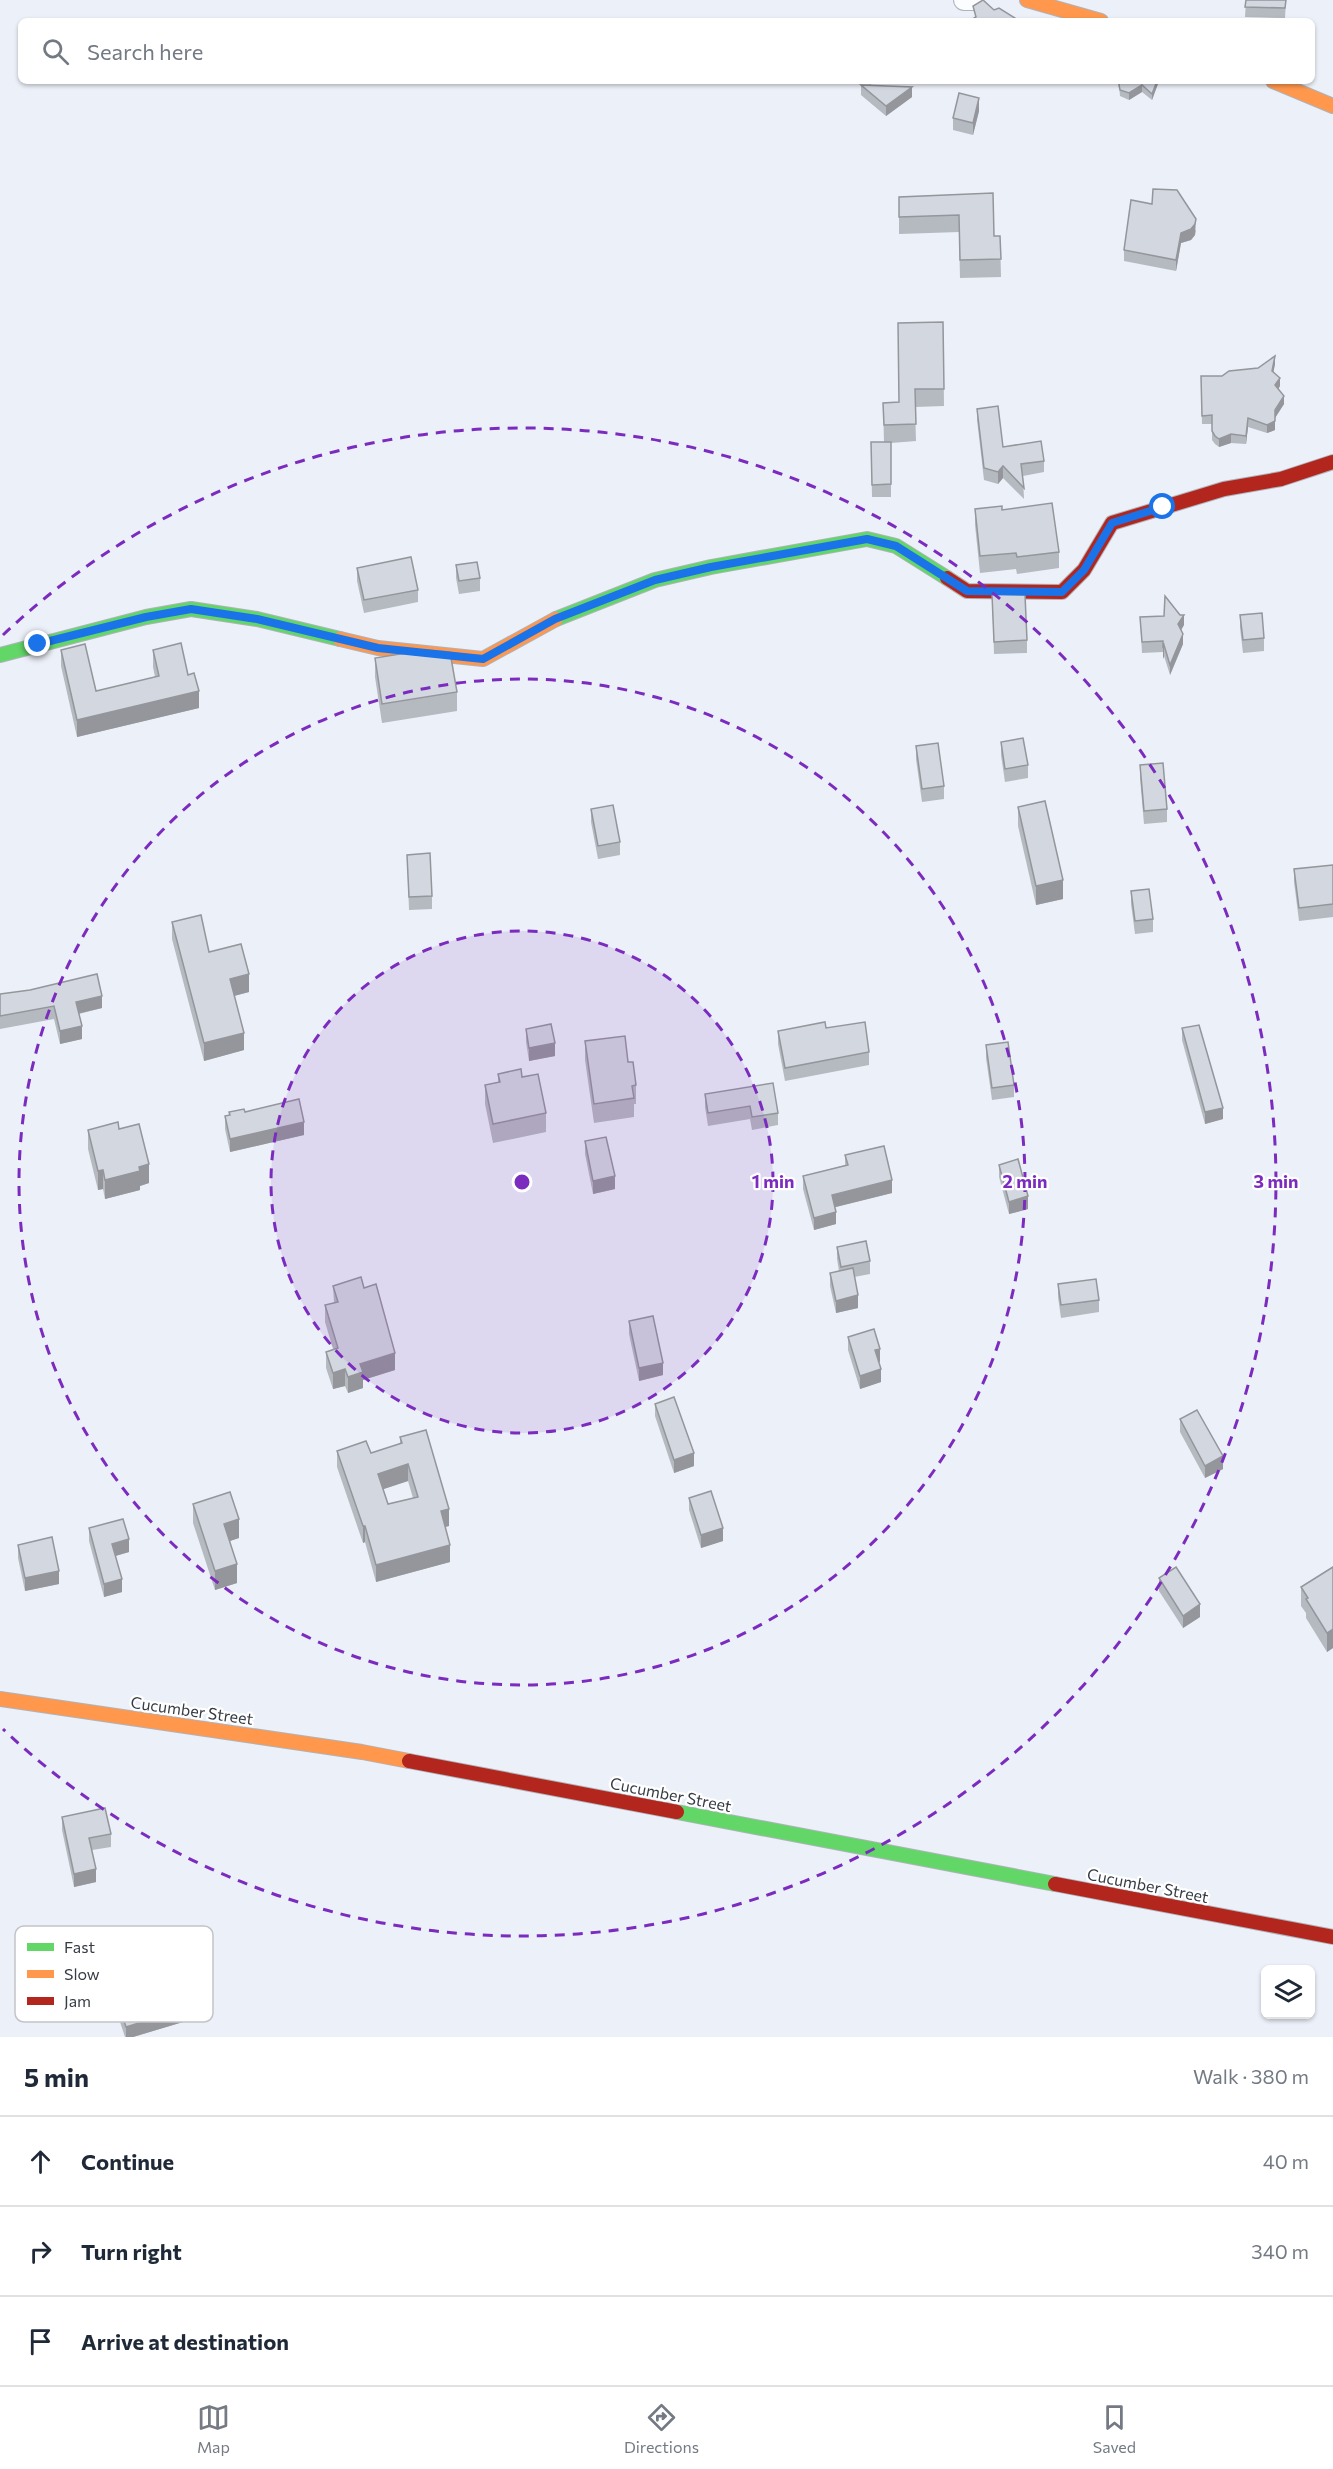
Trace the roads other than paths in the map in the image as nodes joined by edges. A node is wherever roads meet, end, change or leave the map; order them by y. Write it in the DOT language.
graph roads {
  1 [pos="964,0"];
  2 [pos="972,0"];
  3 [pos="1027,0"];
  4 [pos="1090,18"];
  5 [pos="1280,84"];
  6 [pos="1333,105"];
  7 [pos="1333,462"];
  8 [pos="0,655"];
  9 [pos="0,1699"];
  10 [pos="1333,1937"];
  1 -- 2 [label="street"];
  3 -- 4 [label="street"];
  5 -- 6 [label="street"];
  7 -- 8 [label="street"];
  9 -- 10 [label="street, Cucumber Street"];
}
